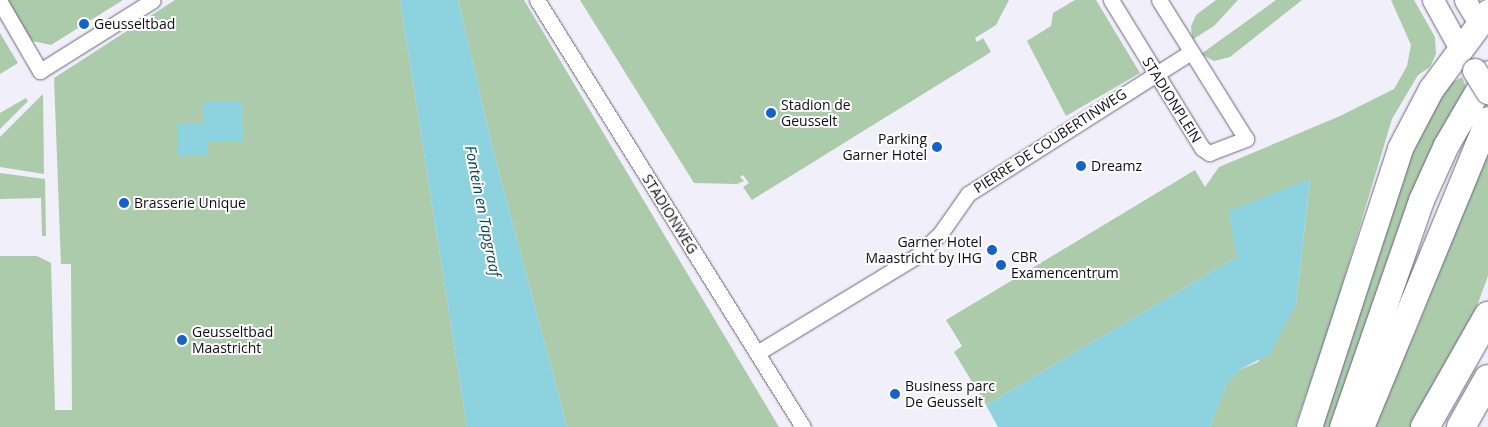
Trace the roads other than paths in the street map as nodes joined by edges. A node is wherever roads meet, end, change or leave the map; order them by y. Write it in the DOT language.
graph roads {
  1 [pos="153,0"];
  2 [pos="537,0"];
  3 [pos="1110,0"];
  4 [pos="1159,0"];
  5 [pos="1433,0"];
  6 [pos="1465,0"];
  7 [pos="0,2"];
  8 [pos="1484,18"];
  9 [pos="1460,50"];
  10 [pos="1191,52"];
  11 [pos="1481,72"];
  12 [pos="1156,73"];
  13 [pos="1488,92"];
  14 [pos="1488,119"];
  15 [pos="1488,316"];
  16 [pos="757,353"];
  17 [pos="1488,379"];
  18 [pos="803,427"];
  19 [pos="1309,427"];
  20 [pos="1342,427"];
  21 [pos="1361,427"];
  22 [pos="1425,427"];
  23 [pos="1461,427"];
  1 -- 7 [label="street"];
  2 -- 16 [label="street, STADIONWEG"];
  3 -- 12 [label="street, STADIONPLEIN"];
  4 -- 10 [label="street, STADIONPLEIN"];
  5 -- 9 [label="main road"];
  6 -- 8 [label="main road"];
  8 -- 9 [label="highway"];
  9 -- 19 [label="highway"];
  10 -- 12 [label="street, PIERRE DE COUBERTINWEG"];
  10 -- 12 [label="street, STADIONPLEIN"];
  11 -- 13 [label="main road, bridge"];
  11 -- 20 [label="highway"];
  12 -- 16 [label="street, PIERRE DE COUBERTINWEG"];
  14 -- 21 [label="highway"];
  15 -- 22 [label="highway"];
  16 -- 18 [label="street, STADIONWEG"];
  17 -- 23 [label="highway"];
}
